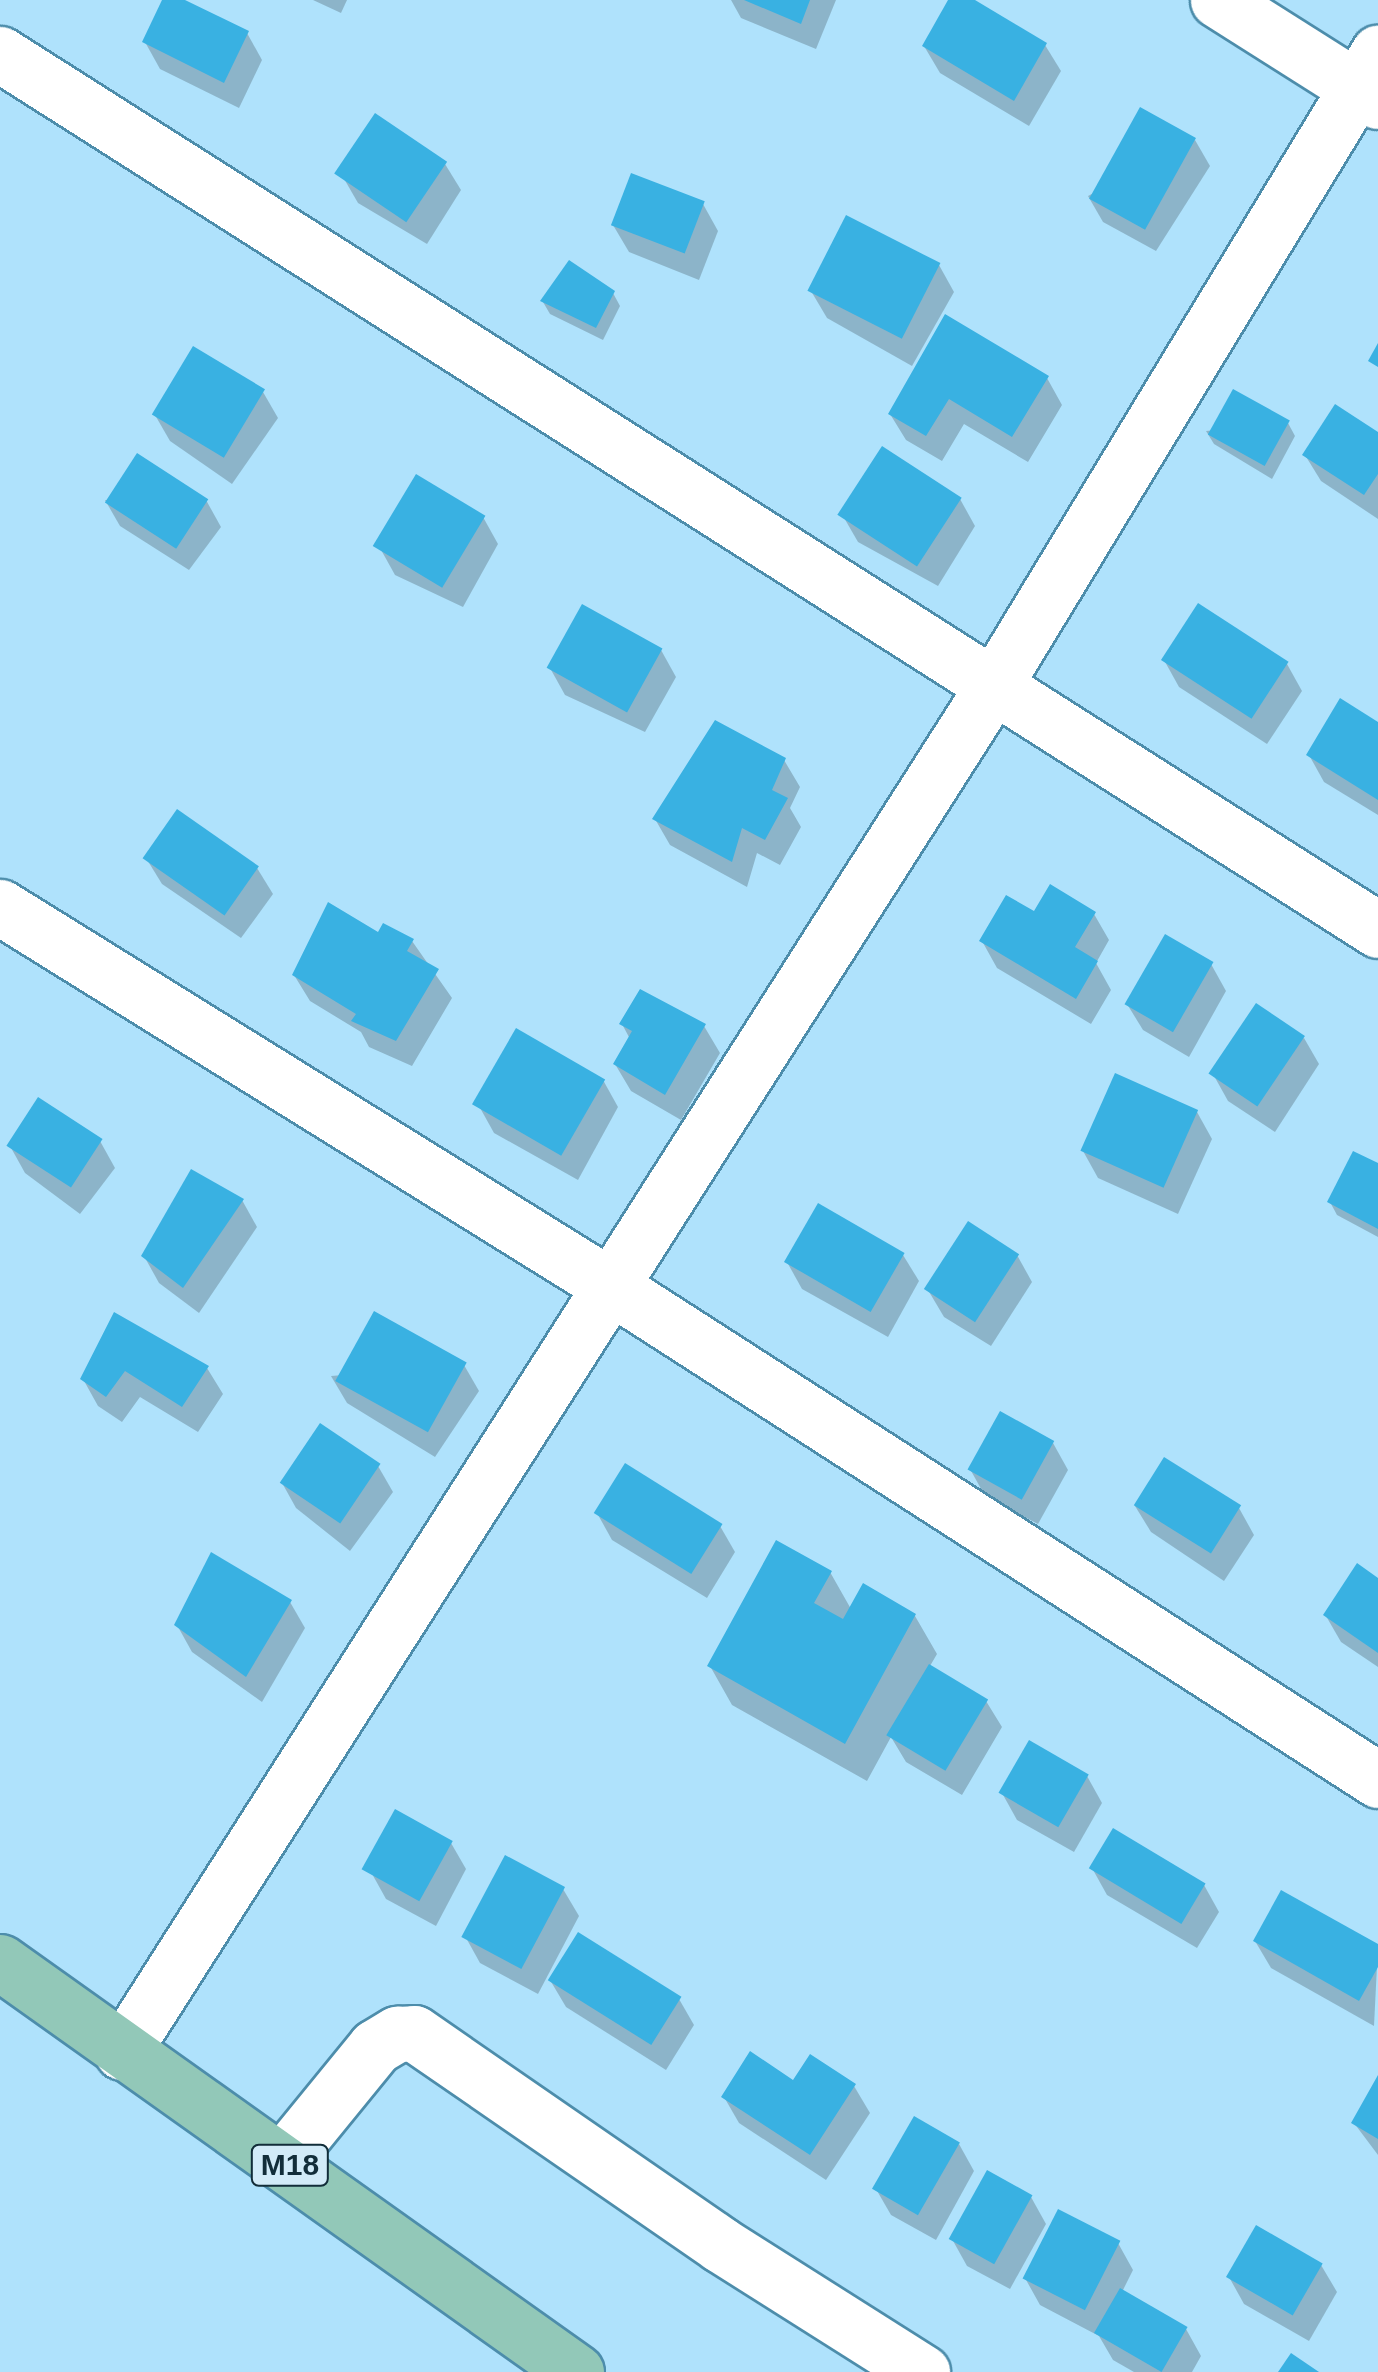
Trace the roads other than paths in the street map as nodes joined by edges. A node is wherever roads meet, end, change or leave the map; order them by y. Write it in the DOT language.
graph roads {
  1 [pos="1218,0"];
  2 [pos="0,54"];
  3 [pos="1371,80"];
  4 [pos="994,685"];
  5 [pos="0,907"];
  6 [pos="1378,930"];
  7 [pos="607,1284"];
  8 [pos="1378,1780"];
  9 [pos="0,1962"];
  10 [pos="122,2052"];
  11 [pos="283,2160"];
  12 [pos="576,2372"];
  13 [pos="922,2372"];
  1 -- 3 [label="street"];
  2 -- 4 [label="street"];
  3 -- 4 [label="street"];
  4 -- 6 [label="street"];
  4 -- 7 [label="street"];
  5 -- 7 [label="street"];
  7 -- 8 [label="street"];
  7 -- 10 [label="street"];
  9 -- 10 [label="main road, M18"];
  10 -- 11 [label="main road, M18"];
  11 -- 12 [label="main road, M18"];
  11 -- 13 [label="street"];
}
